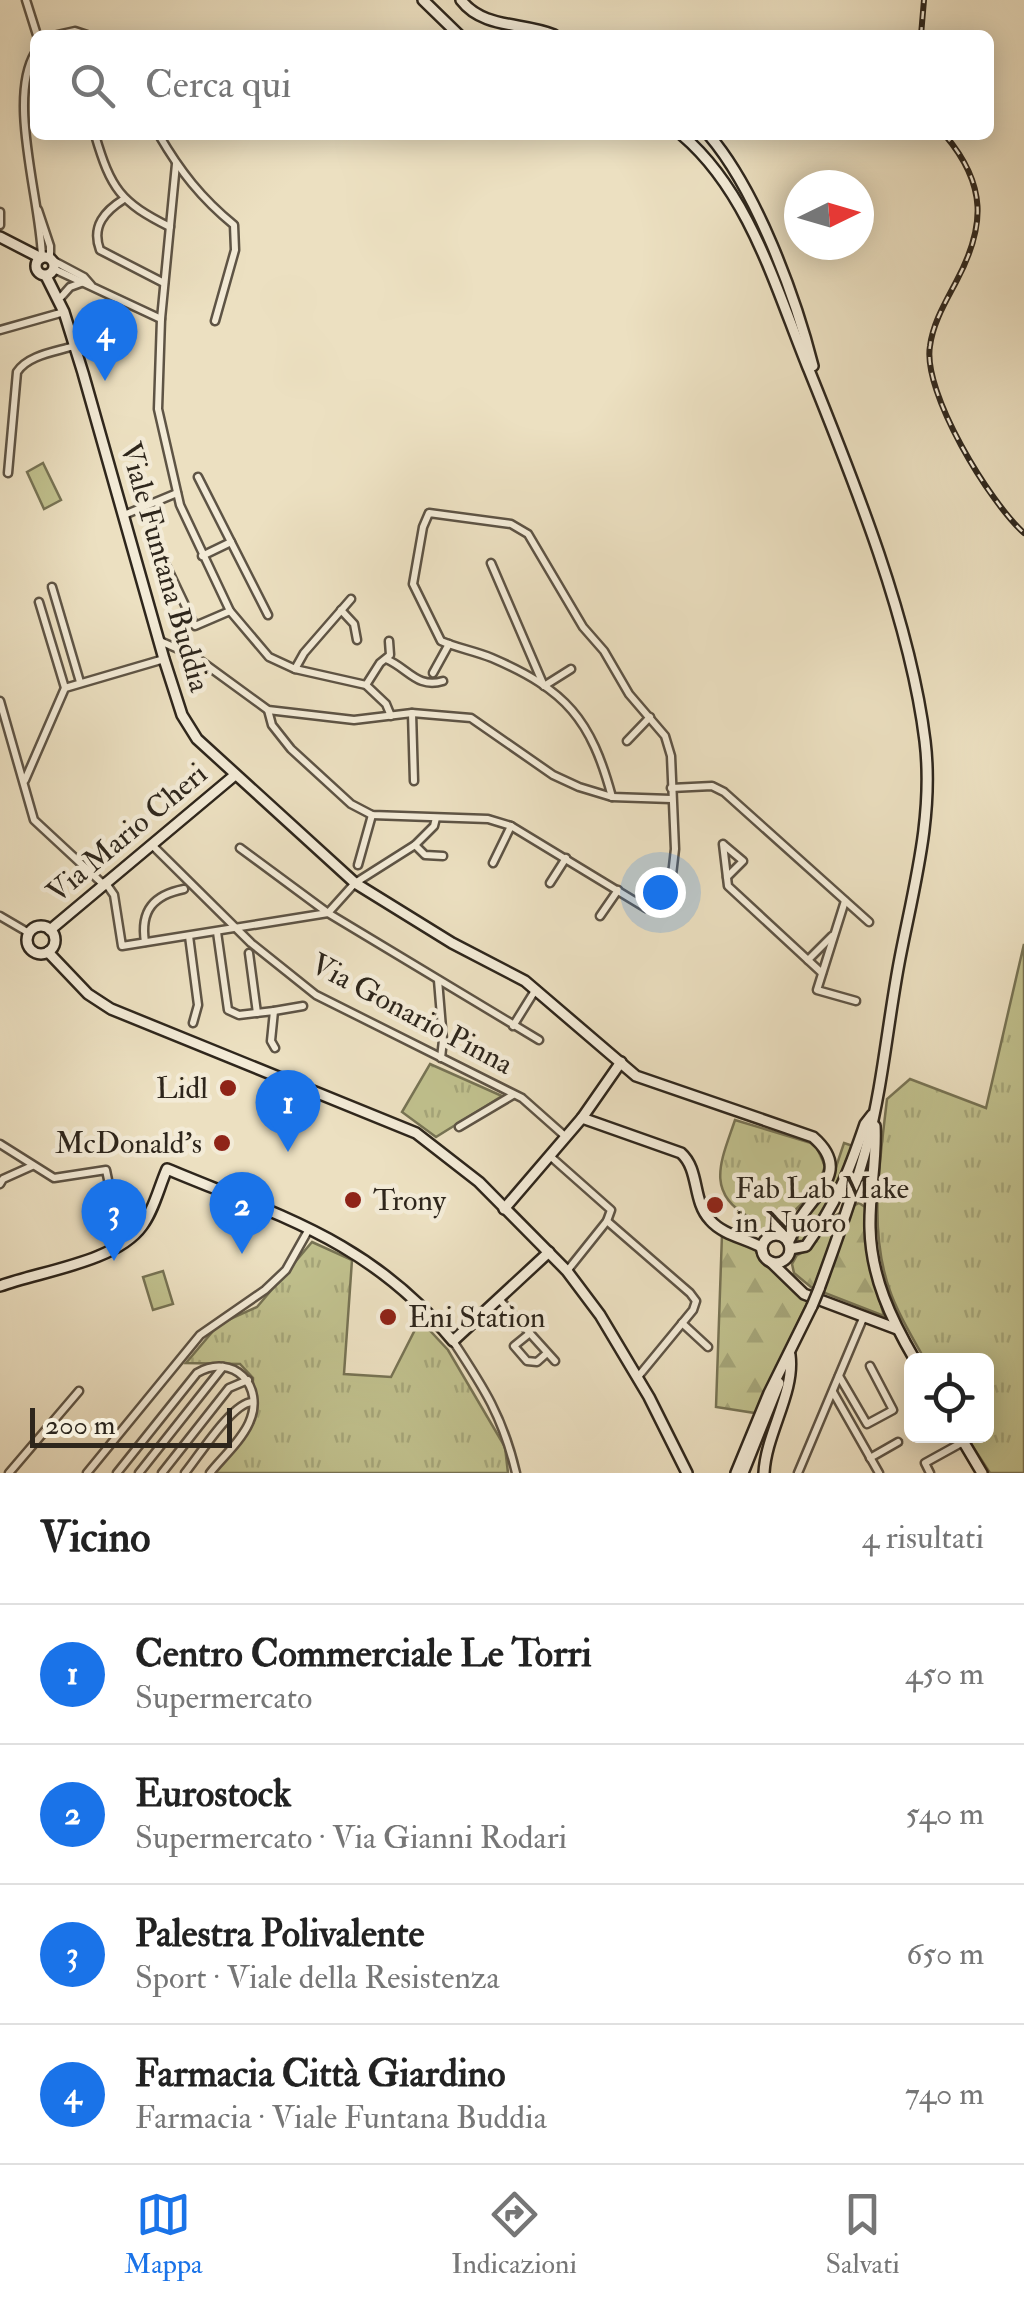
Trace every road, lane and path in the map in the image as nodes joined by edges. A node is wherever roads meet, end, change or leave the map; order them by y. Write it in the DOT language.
graph roads {
  1 [pos="26,0"];
  2 [pos="423,0"];
  3 [pos="461,0"];
  4 [pos="35,30"];
  5 [pos="454,30"];
  6 [pos="542,30"];
  7 [pos="30,63"];
  8 [pos="24,106"];
  9 [pos="30,108"];
  10 [pos="96,140"];
  11 [pos="162,140"];
  12 [pos="688,140"];
  13 [pos="713,140"];
  14 [pos="176,164"];
  15 [pos="124,198"];
  16 [pos="38,208"];
  17 [pos="0,212"];
  18 [pos="0,225"];
  19 [pos="170,227"];
  20 [pos="1,237"];
  21 [pos="41,238"];
  22 [pos="22,248"];
  23 [pos="47,264"];
  24 [pos="82,283"];
  25 [pos="164,283"];
  26 [pos="92,286"];
  27 [pos="62,296"];
  28 [pos="64,312"];
  29 [pos="160,319"];
  30 [pos="216,321"];
  31 [pos="0,330"];
  32 [pos="74,346"];
  33 [pos="822,402"];
  34 [pos="0,437"];
  35 [pos="10,437"];
  36 [pos="8,473"];
  37 [pos="198,477"];
  38 [pos="177,492"];
  39 [pos="123,516"];
  40 [pos="231,542"];
  41 [pos="202,556"];
  42 [pos="166,562"];
  43 [pos="491,563"];
  44 [pos="52,587"];
  45 [pos="351,599"];
  46 [pos="39,602"];
  47 [pos="342,610"];
  48 [pos="230,612"];
  49 [pos="268,616"];
  50 [pos="357,640"];
  51 [pos="158,641"];
  52 [pos="389,641"];
  53 [pos="449,644"];
  54 [pos="164,659"];
  55 [pos="386,659"];
  56 [pos="534,660"];
  57 [pos="295,669"];
  58 [pos="571,669"];
  59 [pos="434,673"];
  60 [pos="525,677"];
  61 [pos="443,681"];
  62 [pos="80,682"];
  63 [pos="366,685"];
  64 [pos="544,686"];
  65 [pos="65,688"];
  66 [pos="0,701"];
  67 [pos="268,710"];
  68 [pos="412,714"];
  69 [pos="391,716"];
  70 [pos="650,717"];
  71 [pos="627,741"];
  72 [pos="235,774"];
  73 [pos="25,780"];
  74 [pos="414,781"];
  75 [pos="671,788"];
  76 [pos="612,798"];
  77 [pos="671,799"];
  78 [pos="372,815"];
  79 [pos="436,818"];
  80 [pos="512,826"];
  81 [pos="152,845"];
  82 [pos="415,845"];
  83 [pos="240,848"];
  84 [pos="443,856"];
  85 [pos="566,858"];
  86 [pos="493,862"];
  87 [pos="358,864"];
  88 [pos="727,877"];
  89 [pos="104,883"];
  90 [pos="355,883"];
  91 [pos="550,883"];
  92 [pos="184,889"];
  93 [pos="618,890"];
  94 [pos="845,901"];
  95 [pos="328,913"];
  96 [pos="0,916"];
  97 [pos="600,916"];
  98 [pos="869,922"];
  99 [pos="236,928"];
  100 [pos="50,930"];
  101 [pos="217,932"];
  102 [pos="29,933"];
  103 [pos="835,933"];
  104 [pos="189,936"];
  105 [pos="145,942"];
  106 [pos="48,952"];
  107 [pos="249,954"];
  108 [pos="808,960"];
  109 [pos="822,973"];
  110 [pos="438,980"];
  111 [pos="536,988"];
  112 [pos="856,1001"];
  113 [pos="303,1006"];
  114 [pos="274,1010"];
  115 [pos="256,1013"];
  116 [pos="192,1023"];
  117 [pos="514,1026"];
  118 [pos="539,1040"];
  119 [pos="275,1048"];
  120 [pos="441,1058"];
  121 [pos="621,1062"];
  122 [pos="514,1094"];
  123 [pos="874,1113"];
  124 [pos="582,1118"];
  125 [pos="459,1126"];
  126 [pos="566,1137"];
  127 [pos="0,1144"];
  128 [pos="550,1156"];
  129 [pos="32,1166"];
  130 [pos="0,1184"];
  131 [pos="814,1200"];
  132 [pos="850,1202"];
  133 [pos="126,1207"];
  134 [pos="871,1208"];
  135 [pos="504,1209"];
  136 [pos="802,1216"];
  137 [pos="607,1222"];
  138 [pos="309,1228"];
  139 [pos="818,1229"];
  140 [pos="742,1238"];
  141 [pos="782,1244"];
  142 [pos="549,1252"];
  143 [pos="767,1257"];
  144 [pos="567,1271"];
  145 [pos="786,1277"];
  146 [pos="1,1284"];
  147 [pos="498,1298"];
  148 [pos="864,1316"];
  149 [pos="682,1323"];
  150 [pos="897,1329"];
  151 [pos="530,1333"];
  152 [pos="453,1341"];
  153 [pos="708,1347"];
  154 [pos="548,1353"];
  155 [pos="911,1353"];
  156 [pos="788,1359"];
  157 [pos="556,1361"];
  158 [pos="224,1366"];
  159 [pos="870,1366"];
  160 [pos="839,1376"];
  161 [pos="637,1378"];
  162 [pos="248,1380"];
  163 [pos="78,1390"];
  164 [pos="833,1391"];
  165 [pos="252,1402"];
  166 [pos="898,1442"];
  167 [pos="955,1443"];
  168 [pos="963,1443"];
  169 [pos="870,1458"];
  170 [pos="8,1473"];
  171 [pos="87,1473"];
  172 [pos="116,1473"];
  173 [pos="139,1473"];
  174 [pos="162,1473"];
  175 [pos="185,1473"];
  176 [pos="210,1473"];
  177 [pos="516,1473"];
  178 [pos="687,1473"];
  179 [pos="740,1473"];
  180 [pos="764,1473"];
  181 [pos="798,1473"];
  182 [pos="879,1473"];
  183 [pos="930,1473"];
  184 [pos="982,1473"];
  1 -- 4 [label="street"];
  2 -- 5 [label="main road"];
  3 -- 6 [label="main road"];
  7 -- 8 [label="street"];
  8 -- 9 [label="street"];
  8 -- 16 [label="street"];
  10 -- 15 [label="street"];
  11 -- 14 [label="street"];
  12 -- 33 [label="main road"];
  13 -- 33 [label="main road"];
  14 -- 19 [label="street"];
  14 -- 30 [label="street"];
  15 -- 19 [label="street"];
  15 -- 25 [label="street"];
  16 -- 21 [label="street"];
  16 -- 23 [label="street"];
  17 -- 18 [label="street"];
  19 -- 25 [label="street"];
  20 -- 22 [label="main road"];
  20 -- 23 [label="main road"];
  21 -- 22 [label="street"];
  21 -- 23 [label="street"];
  22 -- 23 [label="main road"];
  23 -- 24 [label="street"];
  23 -- 26 [label="street"];
  23 -- 27 [label="main road, Viale Funtana Buddia"];
  23 -- 28 [label="main road, Viale Funtana Buddia"];
  24 -- 26 [label="street"];
  24 -- 27 [label="street"];
  25 -- 29 [label="street"];
  26 -- 29 [label="street"];
  27 -- 28 [label="main road, Viale Funtana Buddia"];
  28 -- 31 [label="street"];
  28 -- 32 [label="main road, Viale Funtana Buddia"];
  29 -- 38 [label="street"];
  32 -- 35 [label="street"];
  32 -- 39 [label="main road, Viale Funtana Buddia"];
  33 -- 123 [label="main road"];
  34 -- 35 [label="street"];
  35 -- 36 [label="street"];
  37 -- 40 [label="street"];
  38 -- 39 [label="street"];
  38 -- 41 [label="street"];
  39 -- 51 [label="main road, Viale Funtana Buddia"];
  40 -- 41 [label="street"];
  40 -- 49 [label="street"];
  41 -- 48 [label="street"];
  42 -- 48 [label="street"];
  43 -- 56 [label="street"];
  44 -- 62 [label="street"];
  45 -- 47 [label="street"];
  46 -- 65 [label="street"];
  47 -- 50 [label="street"];
  47 -- 57 [label="street"];
  48 -- 57 [label="street"];
  51 -- 54 [label="main road, Viale Funtana Buddia"];
  51 -- 67 [label="street"];
  52 -- 55 [label="street"];
  53 -- 59 [label="street"];
  53 -- 60 [label="street"];
  53 -- 70 [label="street"];
  54 -- 62 [label="street"];
  54 -- 72 [label="main road, Viale Funtana Buddia"];
  55 -- 61 [label="street"];
  55 -- 63 [label="street"];
  56 -- 60 [label="street"];
  56 -- 64 [label="street"];
  57 -- 63 [label="street"];
  58 -- 64 [label="street"];
  60 -- 64 [label="street"];
  62 -- 65 [label="street"];
  63 -- 69 [label="street"];
  64 -- 76 [label="street"];
  65 -- 73 [label="street"];
  66 -- 73 [label="street"];
  67 -- 69 [label="street"];
  67 -- 78 [label="street"];
  68 -- 69 [label="street"];
  68 -- 74 [label="street"];
  68 -- 76 [label="street"];
  70 -- 71 [label="street"];
  70 -- 75 [label="street"];
  72 -- 81 [label="main road, Via Mario Cheri"];
  72 -- 90 [label="main road, Viale Funtana Buddia"];
  73 -- 89 [label="street"];
  75 -- 77 [label="street"];
  75 -- 94 [label="street"];
  76 -- 77 [label="street"];
  77 -- 93 [label="street"];
  78 -- 79 [label="street"];
  78 -- 87 [label="street"];
  79 -- 80 [label="street"];
  79 -- 82 [label="street"];
  80 -- 85 [label="street"];
  80 -- 86 [label="street"];
  81 -- 89 [label="main road, Via Mario Cheri"];
  81 -- 99 [label="street, Via Gonario Pinna"];
  82 -- 84 [label="street"];
  82 -- 90 [label="street"];
  83 -- 95 [label="street"];
  85 -- 91 [label="street"];
  85 -- 93 [label="street"];
  88 -- 88 [label="street"];
  88 -- 108 [label="street"];
  89 -- 100 [label="main road, Via Mario Cheri"];
  89 -- 105 [label="street"];
  90 -- 95 [label="street"];
  90 -- 111 [label="main road, Viale Funtana Buddia"];
  92 -- 105 [label="street"];
  93 -- 97 [label="street"];
  94 -- 98 [label="street"];
  94 -- 103 [label="street"];
  95 -- 99 [label="street"];
  95 -- 110 [label="street"];
  96 -- 102 [label="street, Via Mario Cheri"];
  99 -- 101 [label="street"];
  99 -- 120 [label="street, Via Gonario Pinna"];
  100 -- 102 [label="main road"];
  100 -- 106 [label="main road"];
  101 -- 104 [label="street"];
  101 -- 115 [label="street"];
  102 -- 106 [label="main road"];
  103 -- 108 [label="street"];
  103 -- 109 [label="street"];
  104 -- 105 [label="street"];
  104 -- 116 [label="street"];
  106 -- 135 [label="main road"];
  107 -- 115 [label="street"];
  108 -- 109 [label="street"];
  109 -- 112 [label="street"];
  110 -- 117 [label="street"];
  110 -- 120 [label="street"];
  111 -- 117 [label="street"];
  111 -- 121 [label="main road, Viale Funtana Buddia"];
  113 -- 114 [label="street"];
  114 -- 115 [label="street"];
  114 -- 119 [label="street"];
  117 -- 118 [label="street"];
  120 -- 122 [label="street, Via Gonario Pinna"];
  121 -- 124 [label="main road"];
  121 -- 131 [label="main road, Viale Funtana Buddia"];
  122 -- 125 [label="street"];
  122 -- 126 [label="street, Via Gonario Pinna"];
  123 -- 132 [label="main road"];
  123 -- 134 [label="main road"];
  123 -- 139 [label="main road"];
  124 -- 126 [label="main road"];
  124 -- 140 [label="main road"];
  126 -- 128 [label="main road"];
  127 -- 129 [label="street"];
  128 -- 135 [label="main road"];
  128 -- 137 [label="street"];
  129 -- 130 [label="street"];
  129 -- 133 [label="street"];
  131 -- 136 [label="main road, Viale Funtana Buddia"];
  131 -- 141 [label="main road, Viale Funtana Buddia"];
  132 -- 134 [label="main road"];
  132 -- 156 [label="main road, bridge"];
  134 -- 150 [label="main road"];
  135 -- 142 [label="main road"];
  136 -- 139 [label="main road"];
  136 -- 141 [label="main road, Viale Funtana Buddia"];
  137 -- 144 [label="street"];
  137 -- 149 [label="street"];
  138 -- 146 [label="main road"];
  138 -- 152 [label="main road"];
  138 -- 171 [label="street"];
  139 -- 141 [label="main road"];
  140 -- 141 [label="main road"];
  140 -- 143 [label="main road"];
  141 -- 143 [label="main road"];
  141 -- 143 [label="main road"];
  141 -- 145 [label="main road, Viale Funtana Buddia"];
  142 -- 144 [label="main road"];
  142 -- 147 [label="main road"];
  143 -- 145 [label="main road"];
  144 -- 161 [label="main road"];
  145 -- 148 [label="main road"];
  147 -- 151 [label="street"];
  147 -- 152 [label="main road"];
  148 -- 150 [label="main road"];
  148 -- 160 [label="street"];
  149 -- 153 [label="street"];
  149 -- 161 [label="street"];
  150 -- 155 [label="main road"];
  151 -- 154 [label="street"];
  151 -- 154 [label="street"];
  152 -- 177 [label="street"];
  154 -- 157 [label="street"];
  156 -- 179 [label="main road"];
  156 -- 180 [label="main road"];
  158 -- 162 [label="street"];
  158 -- 172 [label="street"];
  158 -- 173 [label="street"];
  159 -- 160 [label="street"];
  160 -- 164 [label="street"];
  161 -- 178 [label="main road"];
  162 -- 165 [label="street"];
  162 -- 174 [label="street"];
  163 -- 170 [label="street"];
  164 -- 169 [label="street"];
  164 -- 181 [label="street"];
  165 -- 175 [label="street"];
  165 -- 176 [label="street"];
  166 -- 169 [label="street"];
  167 -- 183 [label="street"];
  168 -- 184 [label="main road"];
  169 -- 182 [label="street"];
}
